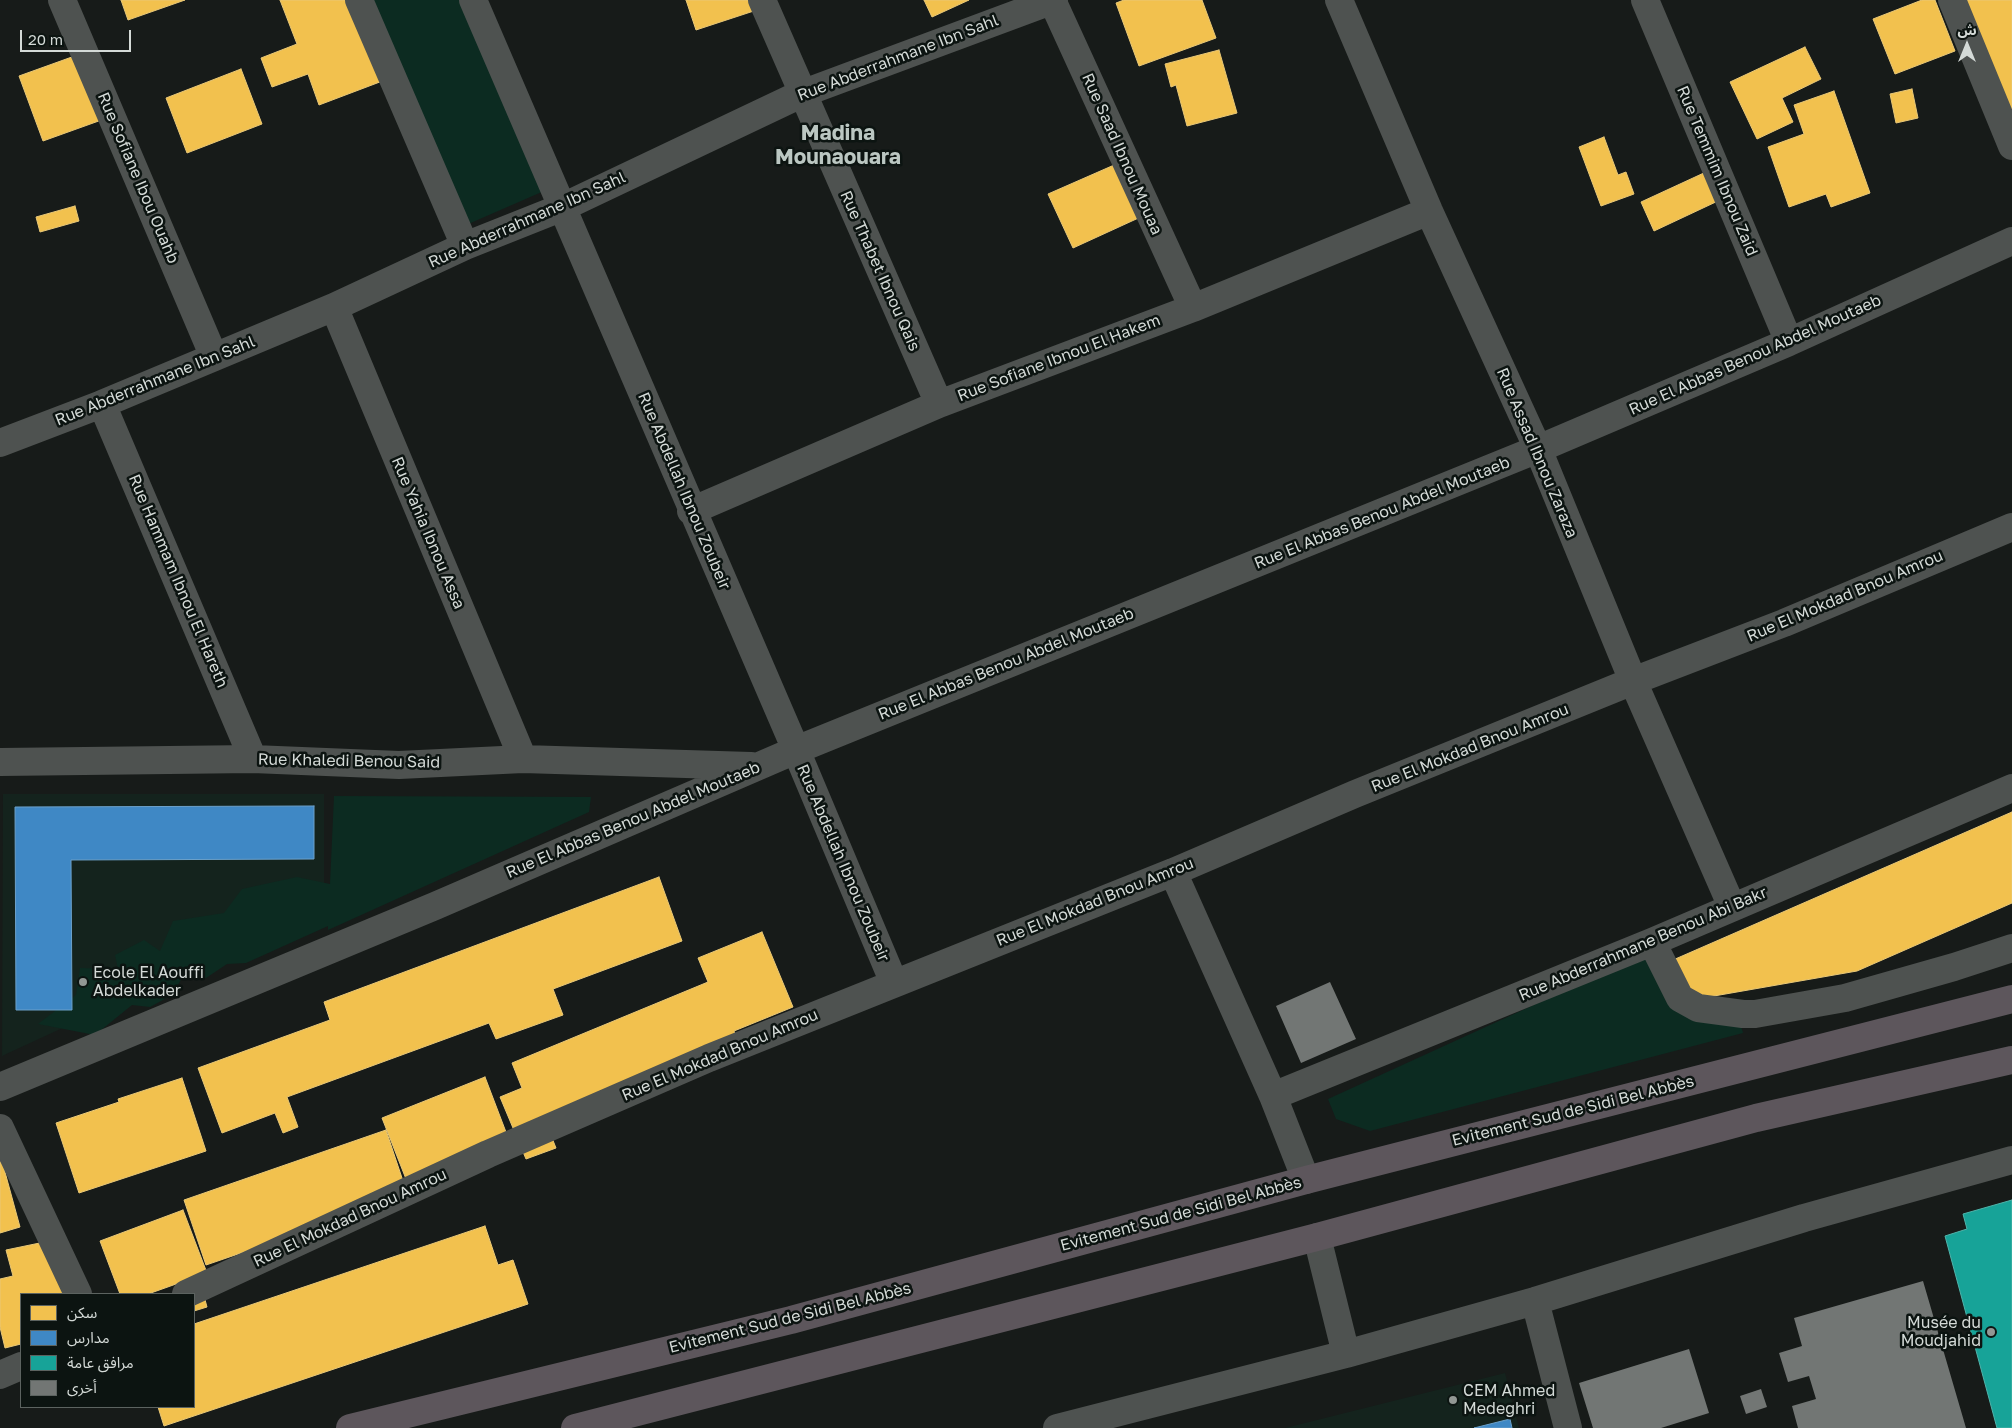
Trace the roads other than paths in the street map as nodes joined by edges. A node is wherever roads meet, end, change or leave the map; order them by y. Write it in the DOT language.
graph roads {
  1 [pos="62,0"];
  2 [pos="359,0"];
  3 [pos="473,0"];
  4 [pos="762,0"];
  5 [pos="1053,0"];
  6 [pos="1339,0"];
  7 [pos="1645,0"];
  8 [pos="1952,0"];
  9 [pos="801,94"];
  10 [pos="2012,146"];
  11 [pos="563,207"];
  12 [pos="1429,211"];
  13 [pos="2012,241"];
  14 [pos="465,246"];
  15 [pos="334,307"];
  16 [pos="1192,308"];
  17 [pos="1789,342"];
  18 [pos="214,357"];
  19 [pos="102,404"];
  20 [pos="939,404"];
  21 [pos="0,443"];
  22 [pos="1538,450"];
  23 [pos="692,511"];
  24 [pos="2012,526"];
  25 [pos="1633,681"];
  26 [pos="796,750"];
  27 [pos="253,759"];
  28 [pos="523,759"];
  29 [pos="0,762"];
  30 [pos="758,766"];
  31 [pos="2012,788"];
  32 [pos="1173,872"];
  33 [pos="1732,907"];
  34 [pos="1652,942"];
  35 [pos="2012,948"];
  36 [pos="894,983"];
  37 [pos="2012,999"];
  38 [pos="2012,1060"];
  39 [pos="0,1087"];
  40 [pos="1273,1096"];
  41 [pos="0,1128"];
  42 [pos="2012,1160"];
  43 [pos="1306,1180"];
  44 [pos="1317,1237"];
  45 [pos="78,1293"];
  46 [pos="188,1293"];
  47 [pos="1535,1301"];
  48 [pos="1346,1354"];
  49 [pos="20,1366"];
  50 [pos="0,1375"];
  51 [pos="1135,1418"];
  52 [pos="350,1428"];
  53 [pos="575,1428"];
  54 [pos="1058,1428"];
  55 [pos="1568,1428"];
  1 -- 18 [label="street, Rue Sofiane Ibou Ouahb"];
  2 -- 14 [label="street"];
  3 -- 11 [label="street, Rue Abdellah Ibnou Zoubeir"];
  4 -- 9 [label="street, Rue Thabet Ibnou Qais"];
  5 -- 9 [label="street, Rue Abderrahmane Ibn Sahl"];
  5 -- 16 [label="street, Rue Saad Ibnou Mouaa"];
  6 -- 12 [label="street, Rue Assad Ibnou Zaraza"];
  7 -- 17 [label="street, Rue Temmim Ibnou Zaid"];
  8 -- 10 [label="street"];
  9 -- 11 [label="street, Rue Abderrahmane Ibn Sahl"];
  9 -- 20 [label="street, Rue Thabet Ibnou Qais"];
  11 -- 14 [label="street, Rue Abderrahmane Ibn Sahl"];
  11 -- 23 [label="street, Rue Abdellah Ibnou Zoubeir"];
  12 -- 16 [label="street, Rue Sofiane Ibnou El Hakem"];
  12 -- 22 [label="street, Rue Assad Ibnou Zaraza"];
  13 -- 17 [label="street, Rue El Abbas Benou Abdel Moutaeb"];
  14 -- 15 [label="street, Rue Abderrahmane Ibn Sahl"];
  15 -- 18 [label="street, Rue Abderrahmane Ibn Sahl"];
  15 -- 28 [label="street, Rue Yahia Ibnou Assa"];
  16 -- 20 [label="street, Rue Sofiane Ibnou El Hakem"];
  17 -- 22 [label="street, Rue El Abbas Benou Abdel Moutaeb"];
  18 -- 19 [label="street, Rue Abderrahmane Ibn Sahl"];
  19 -- 21 [label="street, Rue Abderrahmane Ibn Sahl"];
  19 -- 27 [label="street, Rue Hammam Ibnou El Hareth"];
  20 -- 23 [label="street, Rue Sofiane Ibnou El Hakem"];
  22 -- 25 [label="street, Rue Assad Ibnou Zaraza"];
  22 -- 26 [label="street, Rue El Abbas Benou Abdel Moutaeb"];
  23 -- 26 [label="street, Rue Abdellah Ibnou Zoubeir"];
  24 -- 25 [label="street, Rue El Mokdad Bnou Amrou"];
  25 -- 32 [label="street, Rue El Mokdad Bnou Amrou"];
  25 -- 33 [label="street, Rue Assad Ibnou Zaraza"];
  26 -- 30 [label="street, Rue El Abbas Benou Abdel Moutaeb"];
  26 -- 36 [label="street, Rue Abdellah Ibnou Zoubeir"];
  27 -- 28 [label="street, Rue Khaledi Benou Said"];
  27 -- 29 [label="street, Rue Khaledi Benou Said"];
  28 -- 30 [label="street, Rue Khaledi Benou Said"];
  30 -- 39 [label="street, Rue El Abbas Benou Abdel Moutaeb"];
  31 -- 33 [label="street, Rue Abderrahmane Benou Abi Bakr"];
  32 -- 36 [label="street, Rue El Mokdad Bnou Amrou"];
  32 -- 40 [label="street"];
  33 -- 34 [label="street, Rue Abderrahmane Benou Abi Bakr"];
  34 -- 35 [label="street"];
  34 -- 40 [label="street, Rue Abderrahmane Benou Abi Bakr"];
  36 -- 46 [label="street, Rue El Mokdad Bnou Amrou"];
  37 -- 43 [label="highway, Evitement Sud de Sidi Bel Abbès"];
  38 -- 44 [label="highway"];
  40 -- 43 [label="street"];
  41 -- 45 [label="street"];
  42 -- 47 [label="street"];
  43 -- 52 [label="highway, Evitement Sud de Sidi Bel Abbès"];
  44 -- 48 [label="street"];
  44 -- 53 [label="highway"];
  47 -- 48 [label="street"];
  47 -- 55 [label="street"];
  48 -- 51 [label="street"];
  49 -- 50 [label="street"];
  51 -- 54 [label="street"];
}
